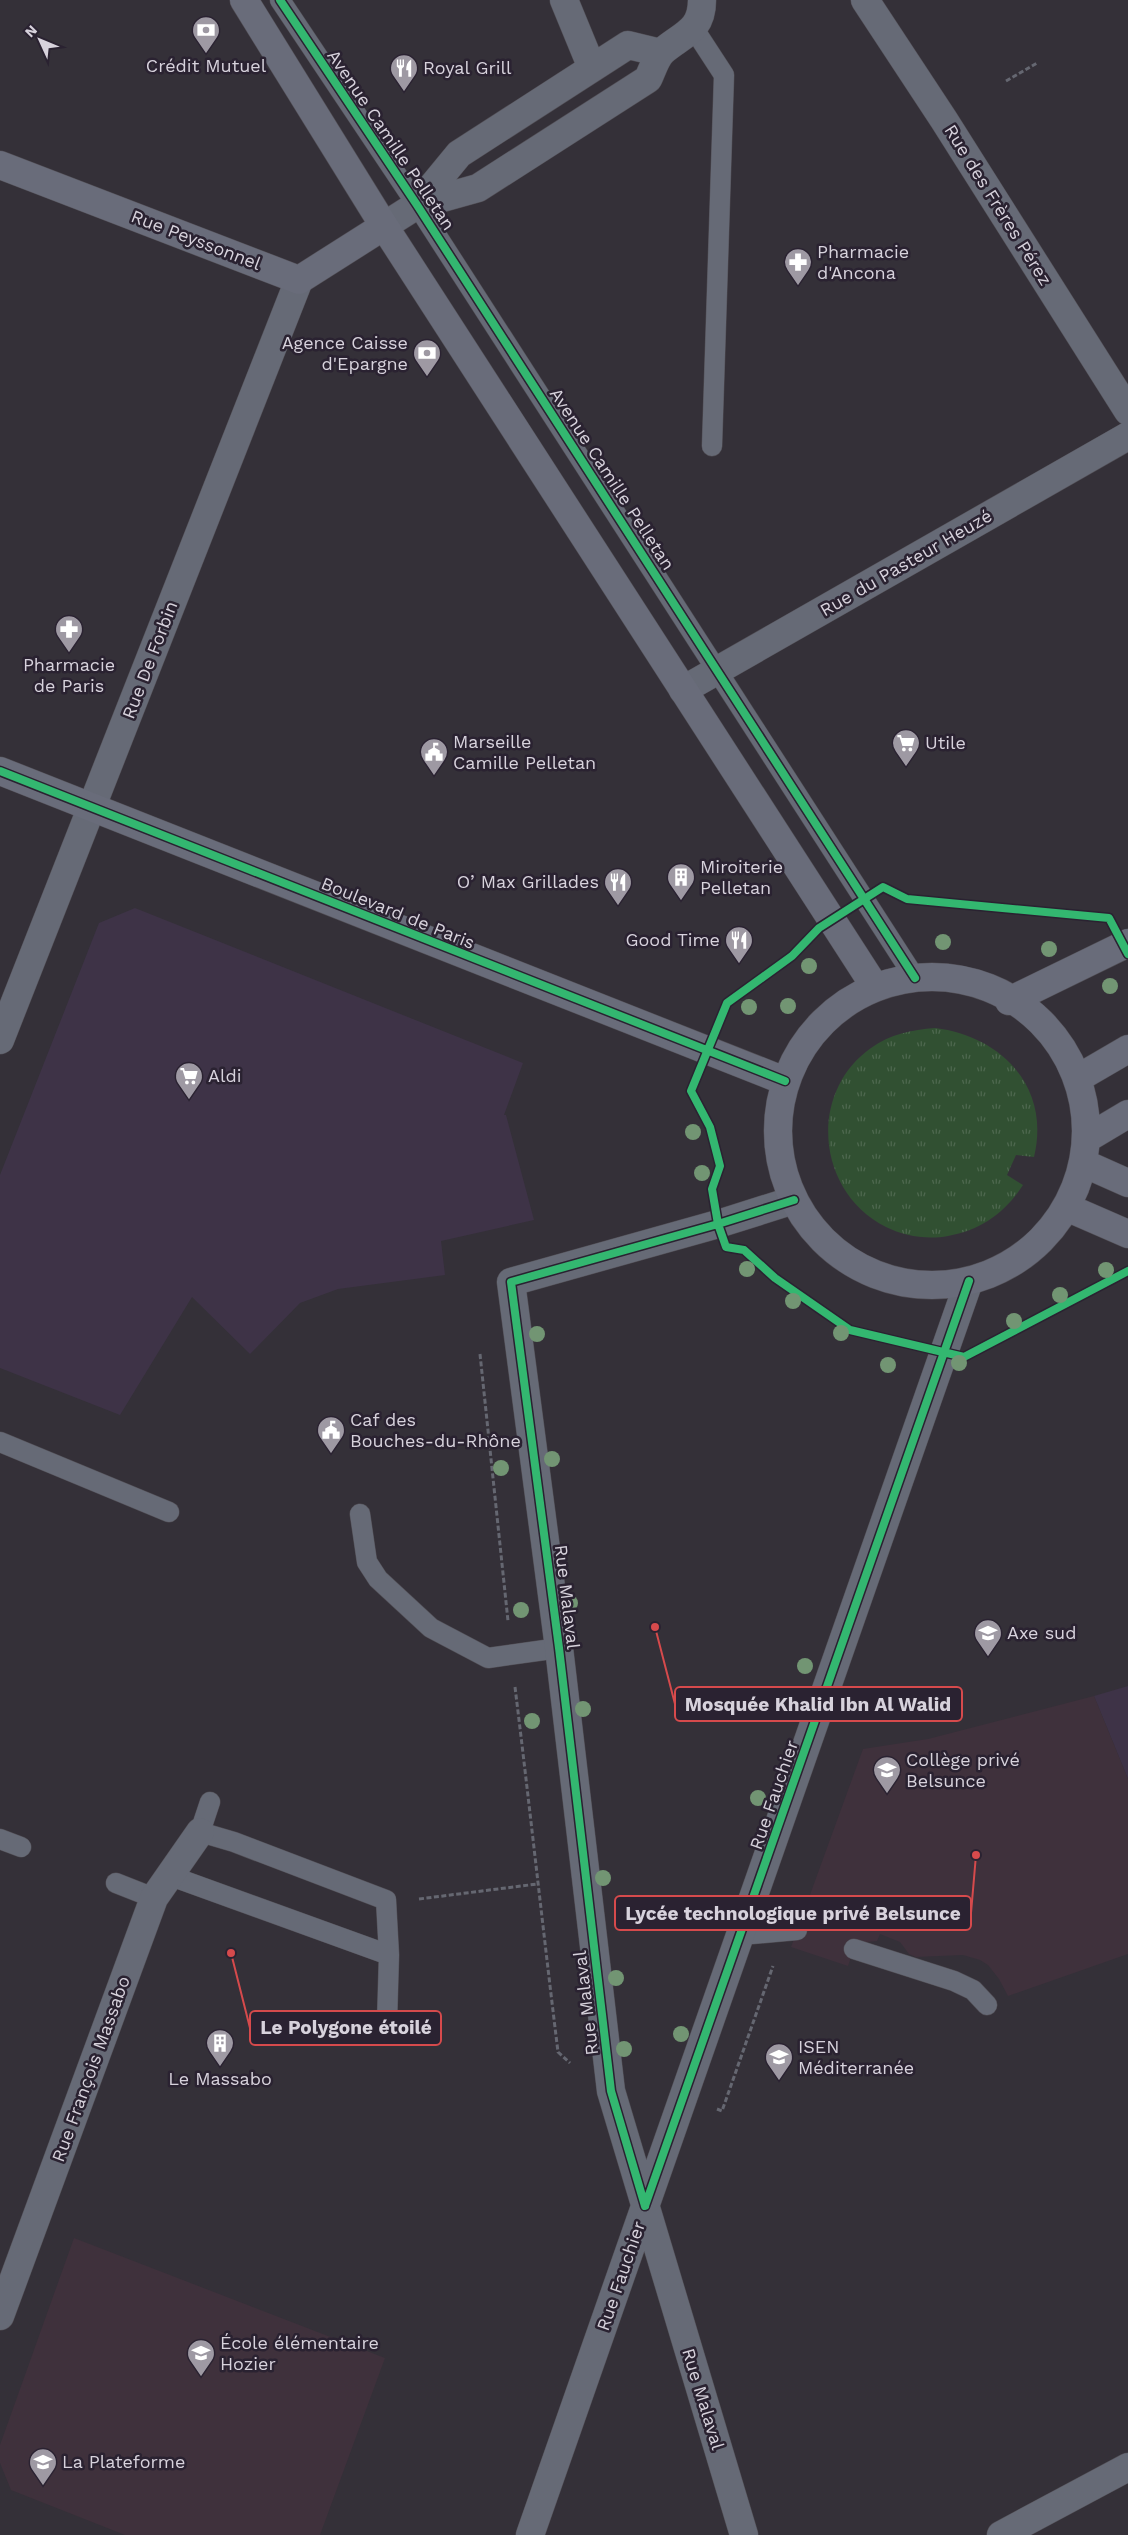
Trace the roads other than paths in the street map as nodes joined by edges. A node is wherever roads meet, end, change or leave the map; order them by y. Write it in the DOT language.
graph roads {
  1 [pos="244,0"];
  2 [pos="280,0"];
  3 [pos="564,0"];
  4 [pos="702,0"];
  5 [pos="865,0"];
  6 [pos="694,29"];
  7 [pos="661,52"];
  8 [pos="592,68"];
  9 [pos="0,165"];
  10 [pos="417,204"];
  11 [pos="384,226"];
  12 [pos="299,280"];
  13 [pos="1128,411"];
  14 [pos="1128,436"];
  15 [pos="712,446"];
  16 [pos="717,670"];
  17 [pos="684,690"];
  18 [pos="0,772"];
  19 [pos="92,808"];
  20 [pos="1128,943"];
  21 [pos="915,978"];
  22 [pos="875,987"];
  23 [pos="1009,1001"];
  24 [pos="0,1040"];
  25 [pos="1128,1049"];
  26 [pos="1080,1077"];
  27 [pos="785,1081"];
  28 [pos="1128,1114"];
  29 [pos="1085,1151"];
  30 [pos="1128,1183"];
  31 [pos="794,1200"];
  32 [pos="1066,1207"];
  33 [pos="1128,1234"];
  34 [pos="969,1281"];
  35 [pos="0,1442"];
  36 [pos="168,1512"];
  37 [pos="360,1514"];
  38 [pos="559,1648"];
  39 [pos="210,1802"];
  40 [pos="200,1832"];
  41 [pos="0,1839"];
  42 [pos="21,1847"];
  43 [pos="116,1883"];
  44 [pos="161,1886"];
  45 [pos="798,1930"];
  46 [pos="741,1935"];
  47 [pos="854,1949"];
  48 [pos="388,1956"];
  49 [pos="987,2005"];
  50 [pos="387,2022"];
  51 [pos="645,2206"];
  52 [pos="0,2316"];
  53 [pos="1128,2467"];
  54 [pos="530,2535"];
  55 [pos="744,2535"];
  56 [pos="1002,2535"];
  1 -- 11 [label="street"];
  2 -- 10 [label="lane, Avenue Camille Pelletan"];
  3 -- 8 [label="street"];
  4 -- 6 [label="street"];
  5 -- 13 [label="street, Rue des Frères Pérez"];
  6 -- 7 [label="street"];
  6 -- 15 [label="lane"];
  7 -- 8 [label="street"];
  7 -- 10 [label="street"];
  8 -- 10 [label="street"];
  9 -- 12 [label="street, Rue Peyssonnel"];
  10 -- 11 [label="street"];
  10 -- 16 [label="lane, Avenue Camille Pelletan"];
  11 -- 12 [label="street"];
  11 -- 17 [label="street"];
  12 -- 19 [label="street, Rue De Forbin"];
  14 -- 16 [label="street, Rue du Pasteur Heuzé"];
  16 -- 17 [label="street, Rue du Pasteur Heuzé"];
  16 -- 21 [label="lane, Avenue Camille Pelletan"];
  17 -- 22 [label="street"];
  18 -- 19 [label="street, Boulevard de Paris"];
  19 -- 24 [label="street, Rue De Forbin"];
  19 -- 27 [label="street, Boulevard de Paris"];
  20 -- 23 [label="street"];
  21 -- 22 [label="street"];
  21 -- 23 [label="street"];
  22 -- 27 [label="street"];
  23 -- 26 [label="street"];
  25 -- 26 [label="street"];
  26 -- 29 [label="street"];
  27 -- 31 [label="street"];
  28 -- 29 [label="street"];
  29 -- 30 [label="street"];
  29 -- 32 [label="street"];
  31 -- 34 [label="street"];
  31 -- 38 [label="street, Rue Malaval"];
  32 -- 33 [label="street"];
  32 -- 34 [label="street"];
  34 -- 46 [label="street, Rue Fauchier"];
  35 -- 36 [label="lane"];
  37 -- 38 [label="lane"];
  38 -- 51 [label="street, Rue Malaval"];
  39 -- 40 [label="lane"];
  40 -- 44 [label="street, Rue François Massabo"];
  40 -- 48 [label="lane"];
  41 -- 42 [label="lane"];
  43 -- 44 [label="lane"];
  44 -- 48 [label="lane"];
  44 -- 52 [label="street, Rue François Massabo"];
  45 -- 46 [label="lane"];
  46 -- 51 [label="street, Rue Fauchier"];
  47 -- 49 [label="lane"];
  48 -- 50 [label="lane"];
  51 -- 54 [label="street, Rue Fauchier"];
  51 -- 55 [label="street, Rue Malaval"];
  53 -- 56 [label="street"];
}
